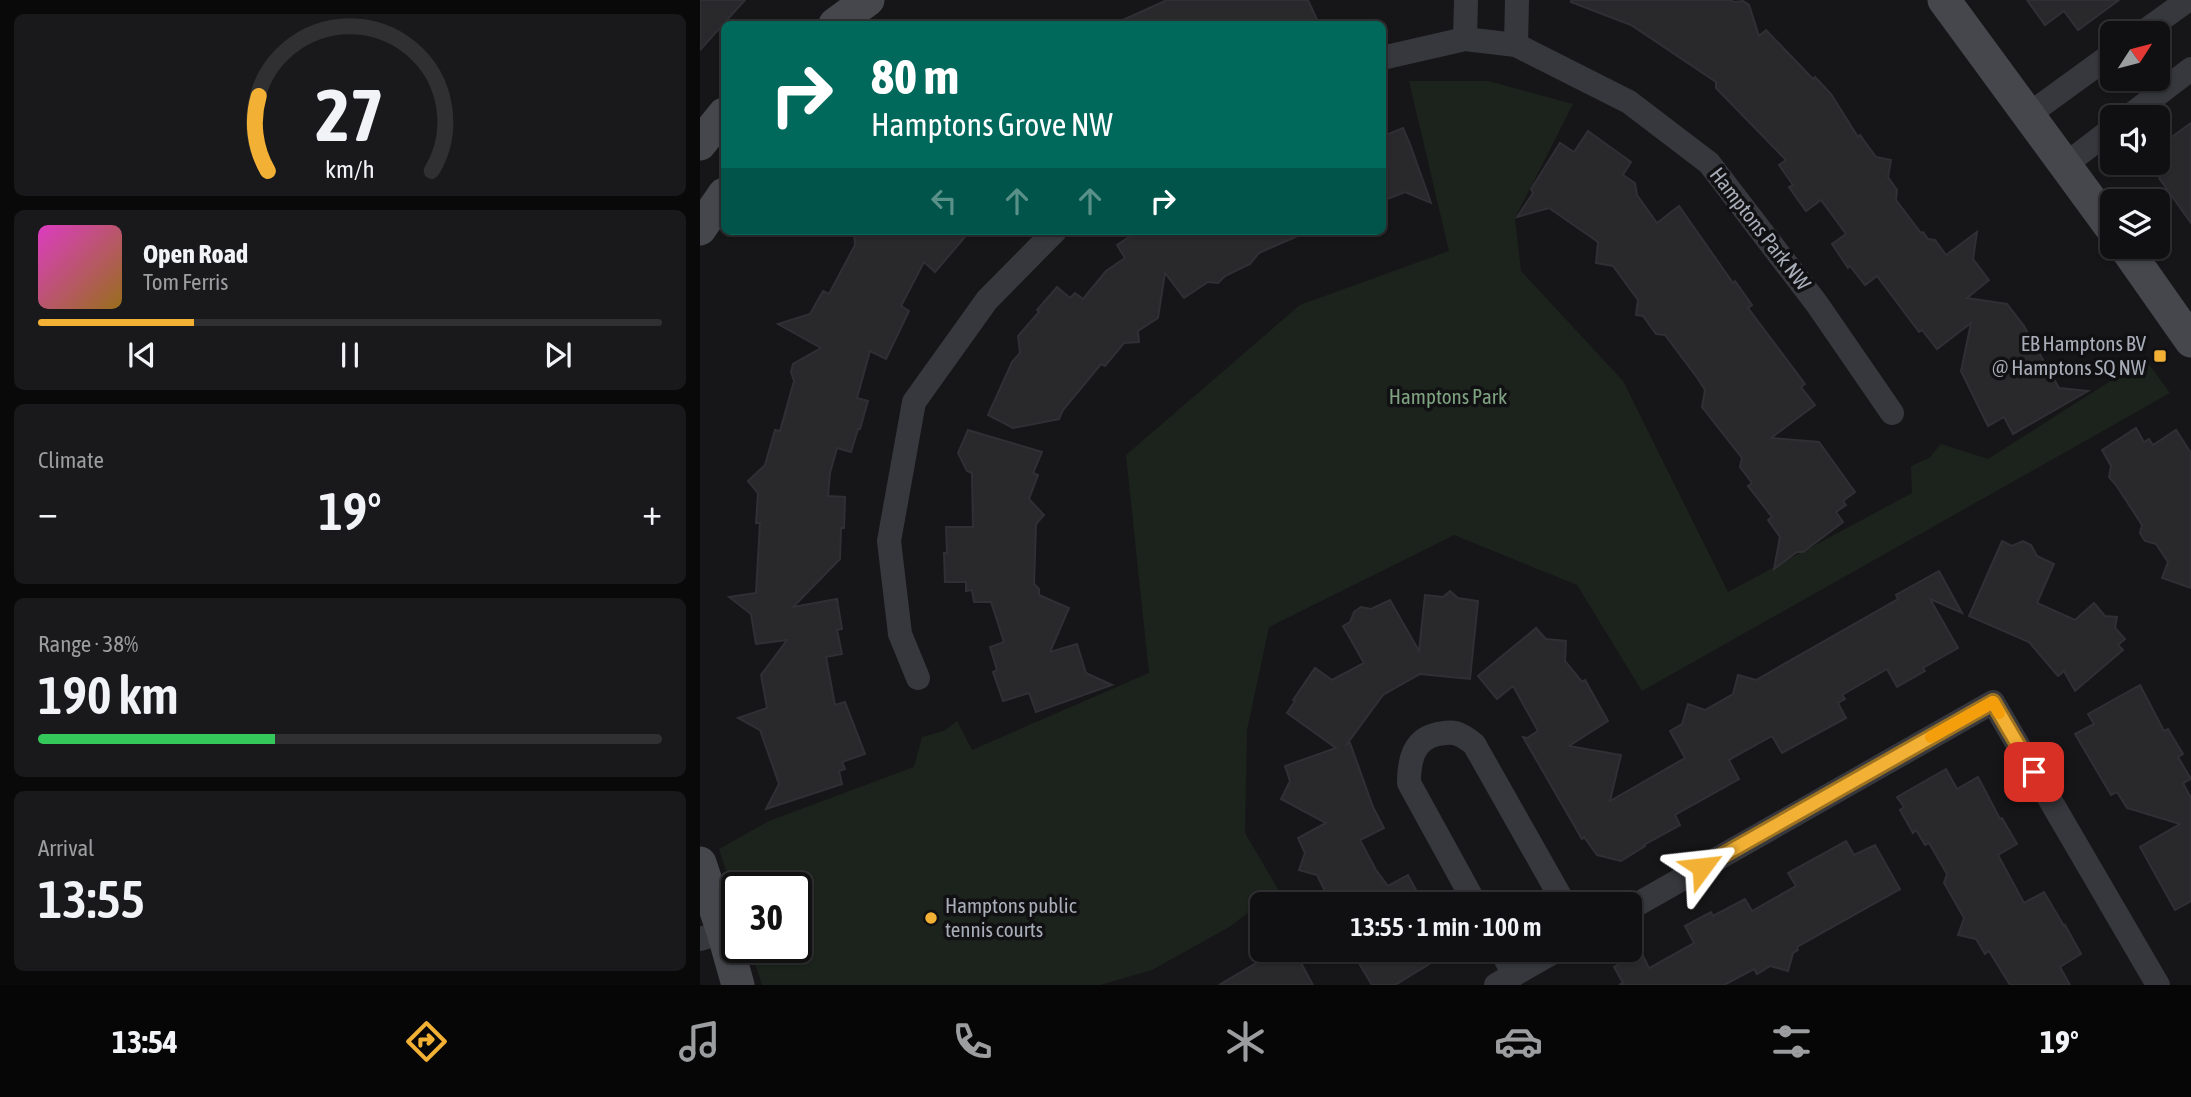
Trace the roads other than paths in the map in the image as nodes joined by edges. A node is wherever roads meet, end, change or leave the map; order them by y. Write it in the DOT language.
graph roads {
  1 [pos="1466,0"];
  2 [pos="1517,0"];
  3 [pos="1944,0"];
  4 [pos="2188,0"];
  5 [pos="2159,21"];
  6 [pos="1465,39"];
  7 [pos="1516,45"];
  8 [pos="1386,57"];
  9 [pos="2100,63"];
  10 [pos="2191,69"];
  11 [pos="2144,105"];
  12 [pos="2028,115"];
  13 [pos="721,118"];
  14 [pos="2100,138"];
  15 [pos="700,144"];
  16 [pos="2066,164"];
  17 [pos="721,198"];
  18 [pos="2100,212"];
  19 [pos="700,229"];
  20 [pos="1051,235"];
  21 [pos="2133,259"];
  22 [pos="2191,341"];
  23 [pos="1892,413"];
  24 [pos="918,678"];
  25 [pos="700,863"];
  26 [pos="1469,892"];
  27 [pos="1558,892"];
  28 [pos="1642,902"];
  29 [pos="712,935"];
  30 [pos="1503,962"];
  31 [pos="1536,962"];
  32 [pos="1505,980"];
  33 [pos="733,984"];
  34 [pos="2158,985"];
  1 -- 6 [label="street"];
  2 -- 7 [label="street"];
  3 -- 12 [label="street"];
  4 -- 5 [label="street"];
  6 -- 7 [label="street, Hamptons Park NW"];
  6 -- 8 [label="street, Hamptons Park NW"];
  7 -- 23 [label="street, Hamptons Park NW"];
  9 -- 12 [label="street"];
  10 -- 11 [label="street"];
  12 -- 16 [label="street"];
  13 -- 15 [label="street"];
  14 -- 16 [label="street"];
  16 -- 18 [label="street"];
  17 -- 19 [label="street"];
  20 -- 24 [label="street"];
  21 -- 22 [label="street"];
  25 -- 29 [label="street"];
  26 -- 27 [label="street"];
  28 -- 34 [label="street"];
  29 -- 33 [label="street"];
  30 -- 32 [label="street"];
  31 -- 32 [label="street"];
}
